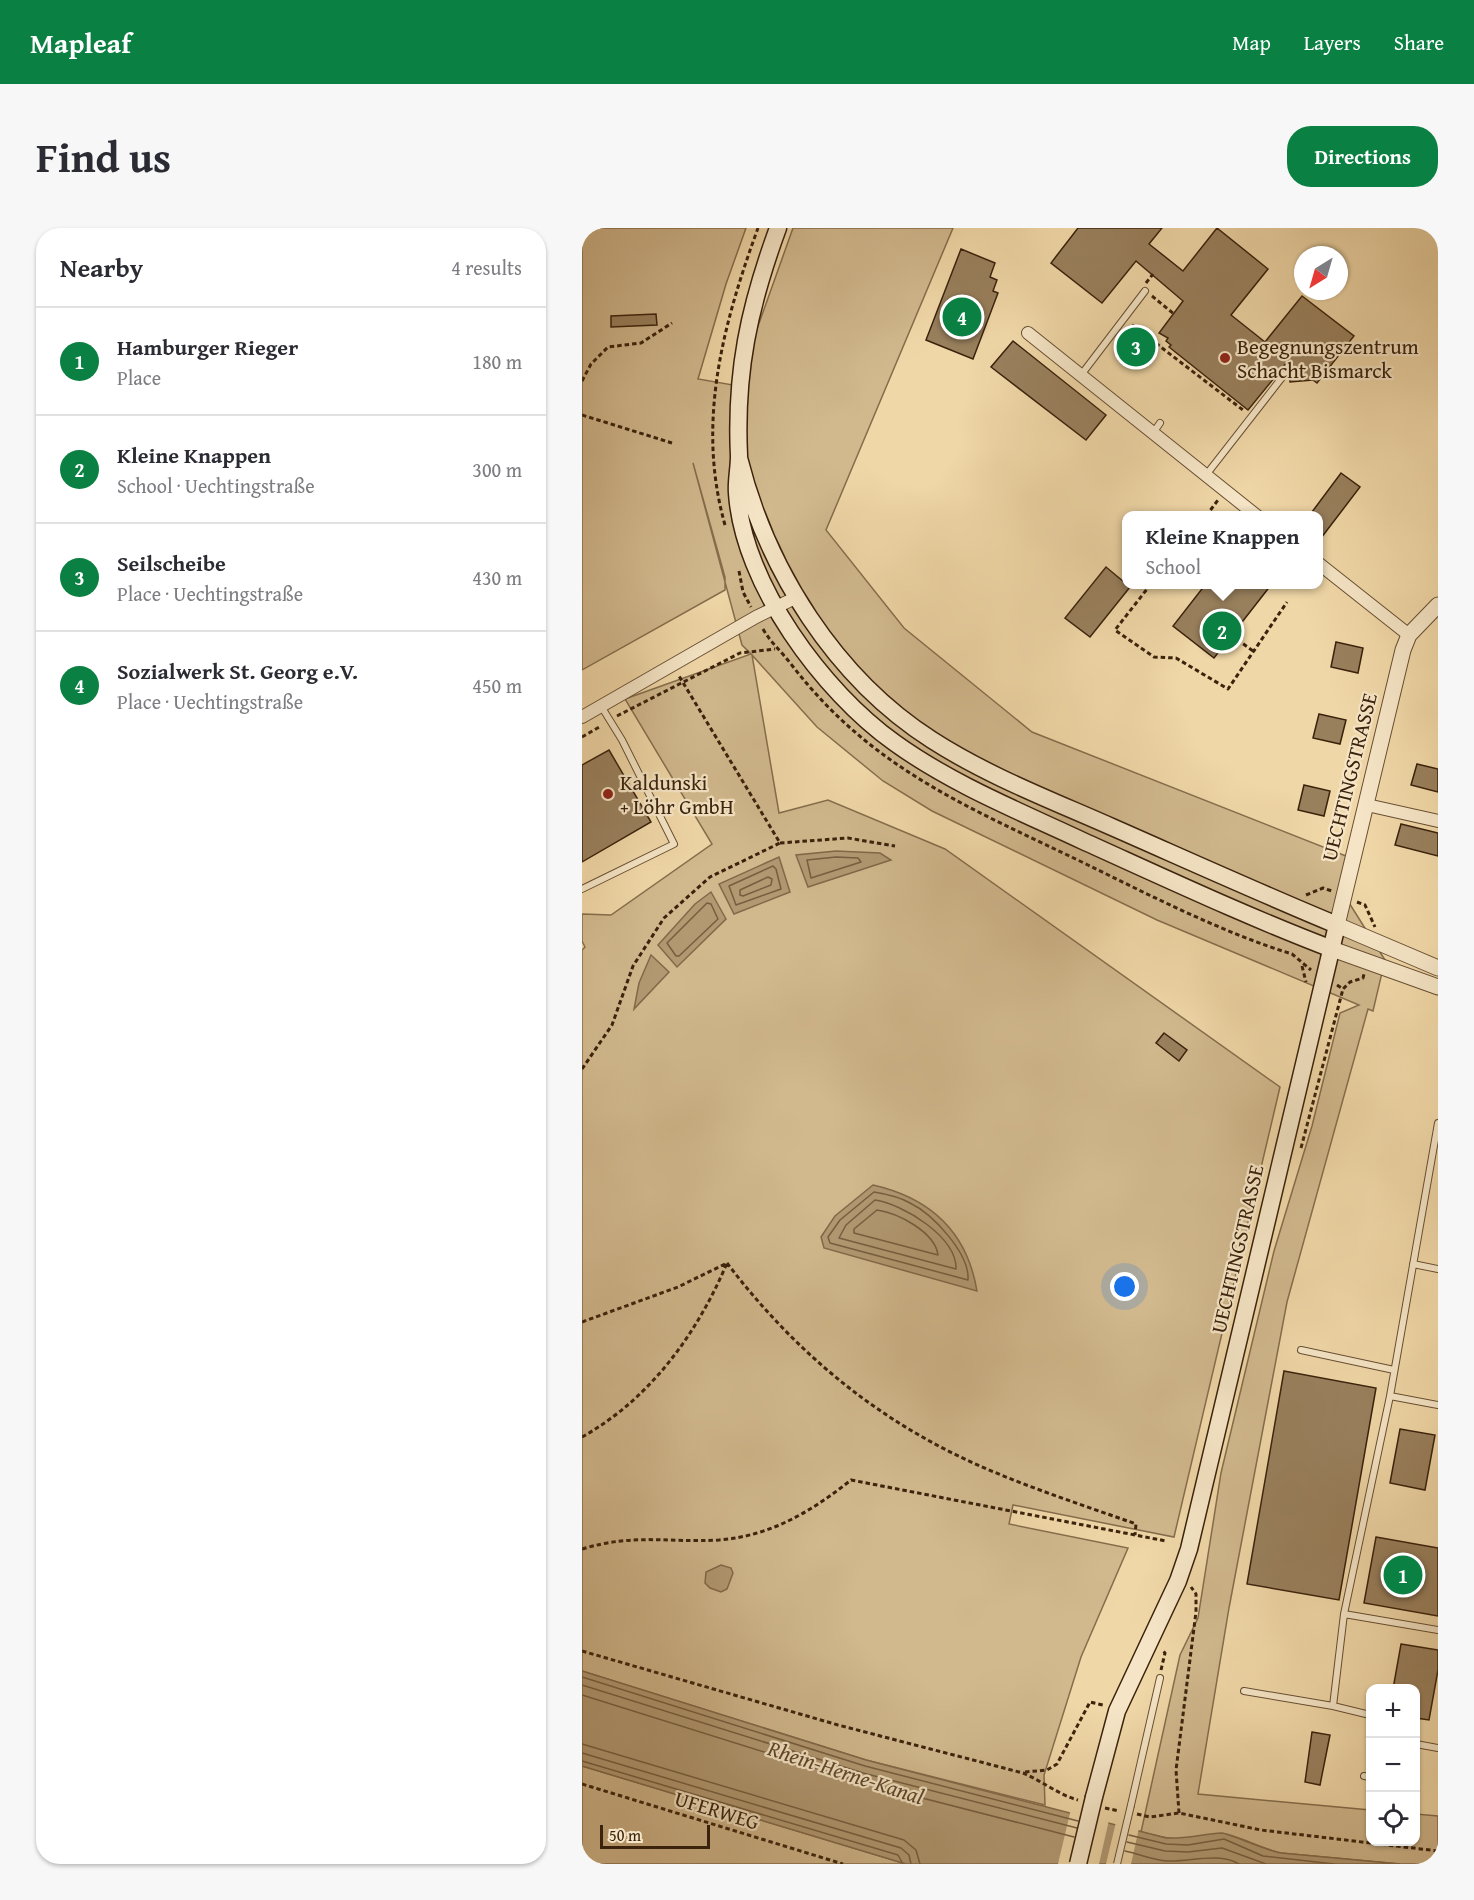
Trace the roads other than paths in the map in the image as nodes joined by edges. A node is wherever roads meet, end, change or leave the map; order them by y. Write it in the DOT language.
graph roads {
  1 [pos="778,228"];
  2 [pos="1145,291"];
  3 [pos="1028,333"];
  4 [pos="1081,375"];
  5 [pos="1284,375"];
  6 [pos="739,458"];
  7 [pos="1206,474"];
  8 [pos="1251,511"];
  9 [pos="1323,567"];
  10 [pos="797,597"];
  11 [pos="1438,605"];
  12 [pos="777,607"];
  13 [pos="1408,635"];
  14 [pos="601,706"];
  15 [pos="582,717"];
  16 [pos="1367,804"];
  17 [pos="1438,821"];
  18 [pos="582,889"];
  19 [pos="1337,924"];
  20 [pos="1332,949"];
  21 [pos="1438,968"];
  22 [pos="1438,987"];
  23 [pos="1438,1123"];
  24 [pos="1413,1264"];
  25 [pos="1438,1269"];
  26 [pos="1301,1350"];
  27 [pos="1394,1370"];
  28 [pos="1390,1396"];
  29 [pos="1438,1405"];
  30 [pos="1344,1614"];
  31 [pos="1438,1630"];
  32 [pos="1160,1678"];
  33 [pos="1245,1691"];
  34 [pos="1333,1706"];
  35 [pos="1366,1714"];
  36 [pos="1420,1745"];
  37 [pos="1438,1748"];
  38 [pos="1078,1864"];
  39 [pos="1117,1864"];
  1 -- 6 [label="main road"];
  2 -- 4 [label="lane"];
  3 -- 4 [label="street"];
  4 -- 7 [label="street"];
  5 -- 7 [label="lane"];
  6 -- 10 [label="main road"];
  6 -- 12 [label="main road"];
  7 -- 8 [label="street"];
  9 -- 13 [label="street"];
  10 -- 12 [label="street"];
  10 -- 19 [label="main road"];
  11 -- 13 [label="street"];
  12 -- 14 [label="street"];
  12 -- 20 [label="main road"];
  13 -- 16 [label="street, UECHTINGSTRASSE"];
  14 -- 15 [label="street"];
  14 -- 18 [label="lane"];
  16 -- 17 [label="street"];
  16 -- 19 [label="street, UECHTINGSTRASSE"];
  19 -- 20 [label="main road, UECHTINGSTRASSE"];
  19 -- 21 [label="street"];
  20 -- 22 [label="street"];
  20 -- 38 [label="main road, UECHTINGSTRASSE, bridge"];
  23 -- 24 [label="lane"];
  24 -- 25 [label="lane"];
  24 -- 27 [label="lane"];
  26 -- 27 [label="lane"];
  27 -- 28 [label="lane"];
  28 -- 29 [label="lane"];
  28 -- 30 [label="lane"];
  30 -- 31 [label="lane"];
  30 -- 34 [label="lane"];
  32 -- 39 [label="lane, bridge"];
  33 -- 34 [label="lane"];
  34 -- 35 [label="lane"];
  36 -- 37 [label="lane"];
}
